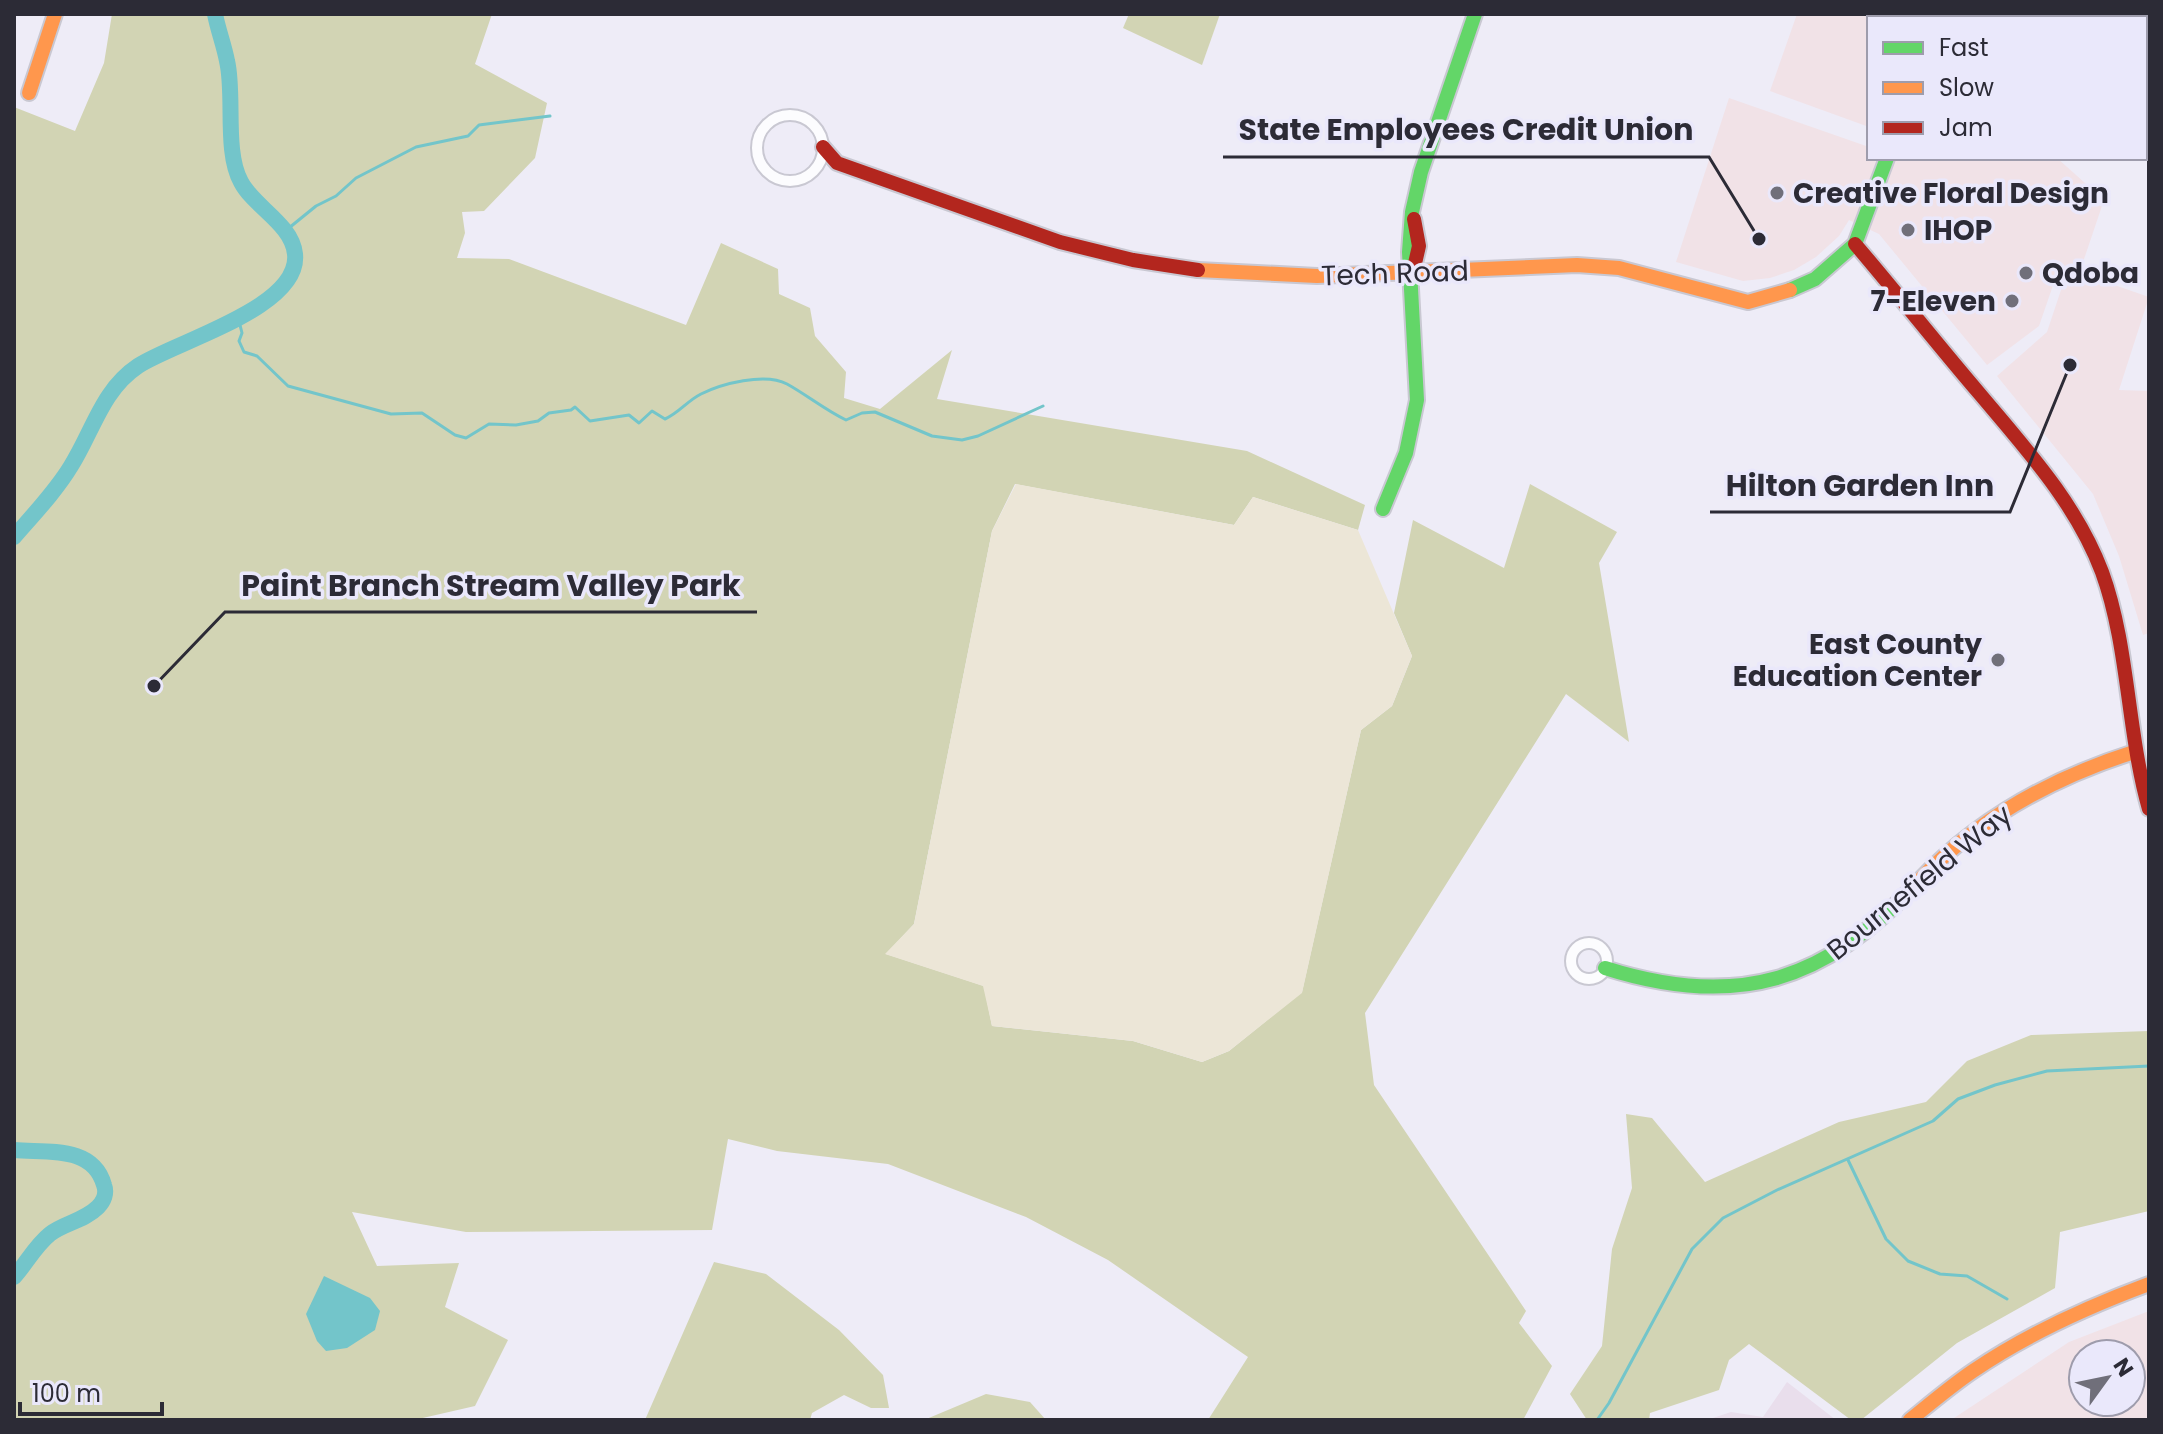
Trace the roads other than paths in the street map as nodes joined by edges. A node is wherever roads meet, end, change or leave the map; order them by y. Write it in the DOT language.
graph roads {
  1 [pos="55,14"];
  2 [pos="1475,14"];
  3 [pos="29,93"];
  4 [pos="823,147"];
  5 [pos="1886,160"];
  6 [pos="837,163"];
  7 [pos="814,171"];
  8 [pos="1855,244"];
  9 [pos="1412,272"];
  10 [pos="1383,509"];
  11 [pos="2134,752"];
  12 [pos="2144,772"];
  13 [pos="2149,809"];
  14 [pos="1605,968"];
  15 [pos="2149,1284"];
  16 [pos="1910,1420"];
  1 -- 3 [label="street"];
  2 -- 9 [label="street"];
  4 -- 6 [label="street, Tech Road"];
  4 -- 7 [label="street"];
  4 -- 7 [label="street, Tech Road"];
  5 -- 8 [label="street, Tech Road"];
  6 -- 7 [label="street, Tech Road"];
  6 -- 9 [label="street, Tech Road"];
  8 -- 9 [label="street, Tech Road"];
  8 -- 11 [label="street"];
  9 -- 10 [label="street"];
  11 -- 12 [label="street"];
  11 -- 14 [label="street, Bournefield Way"];
  12 -- 13 [label="street"];
  15 -- 16 [label="street"];
}
